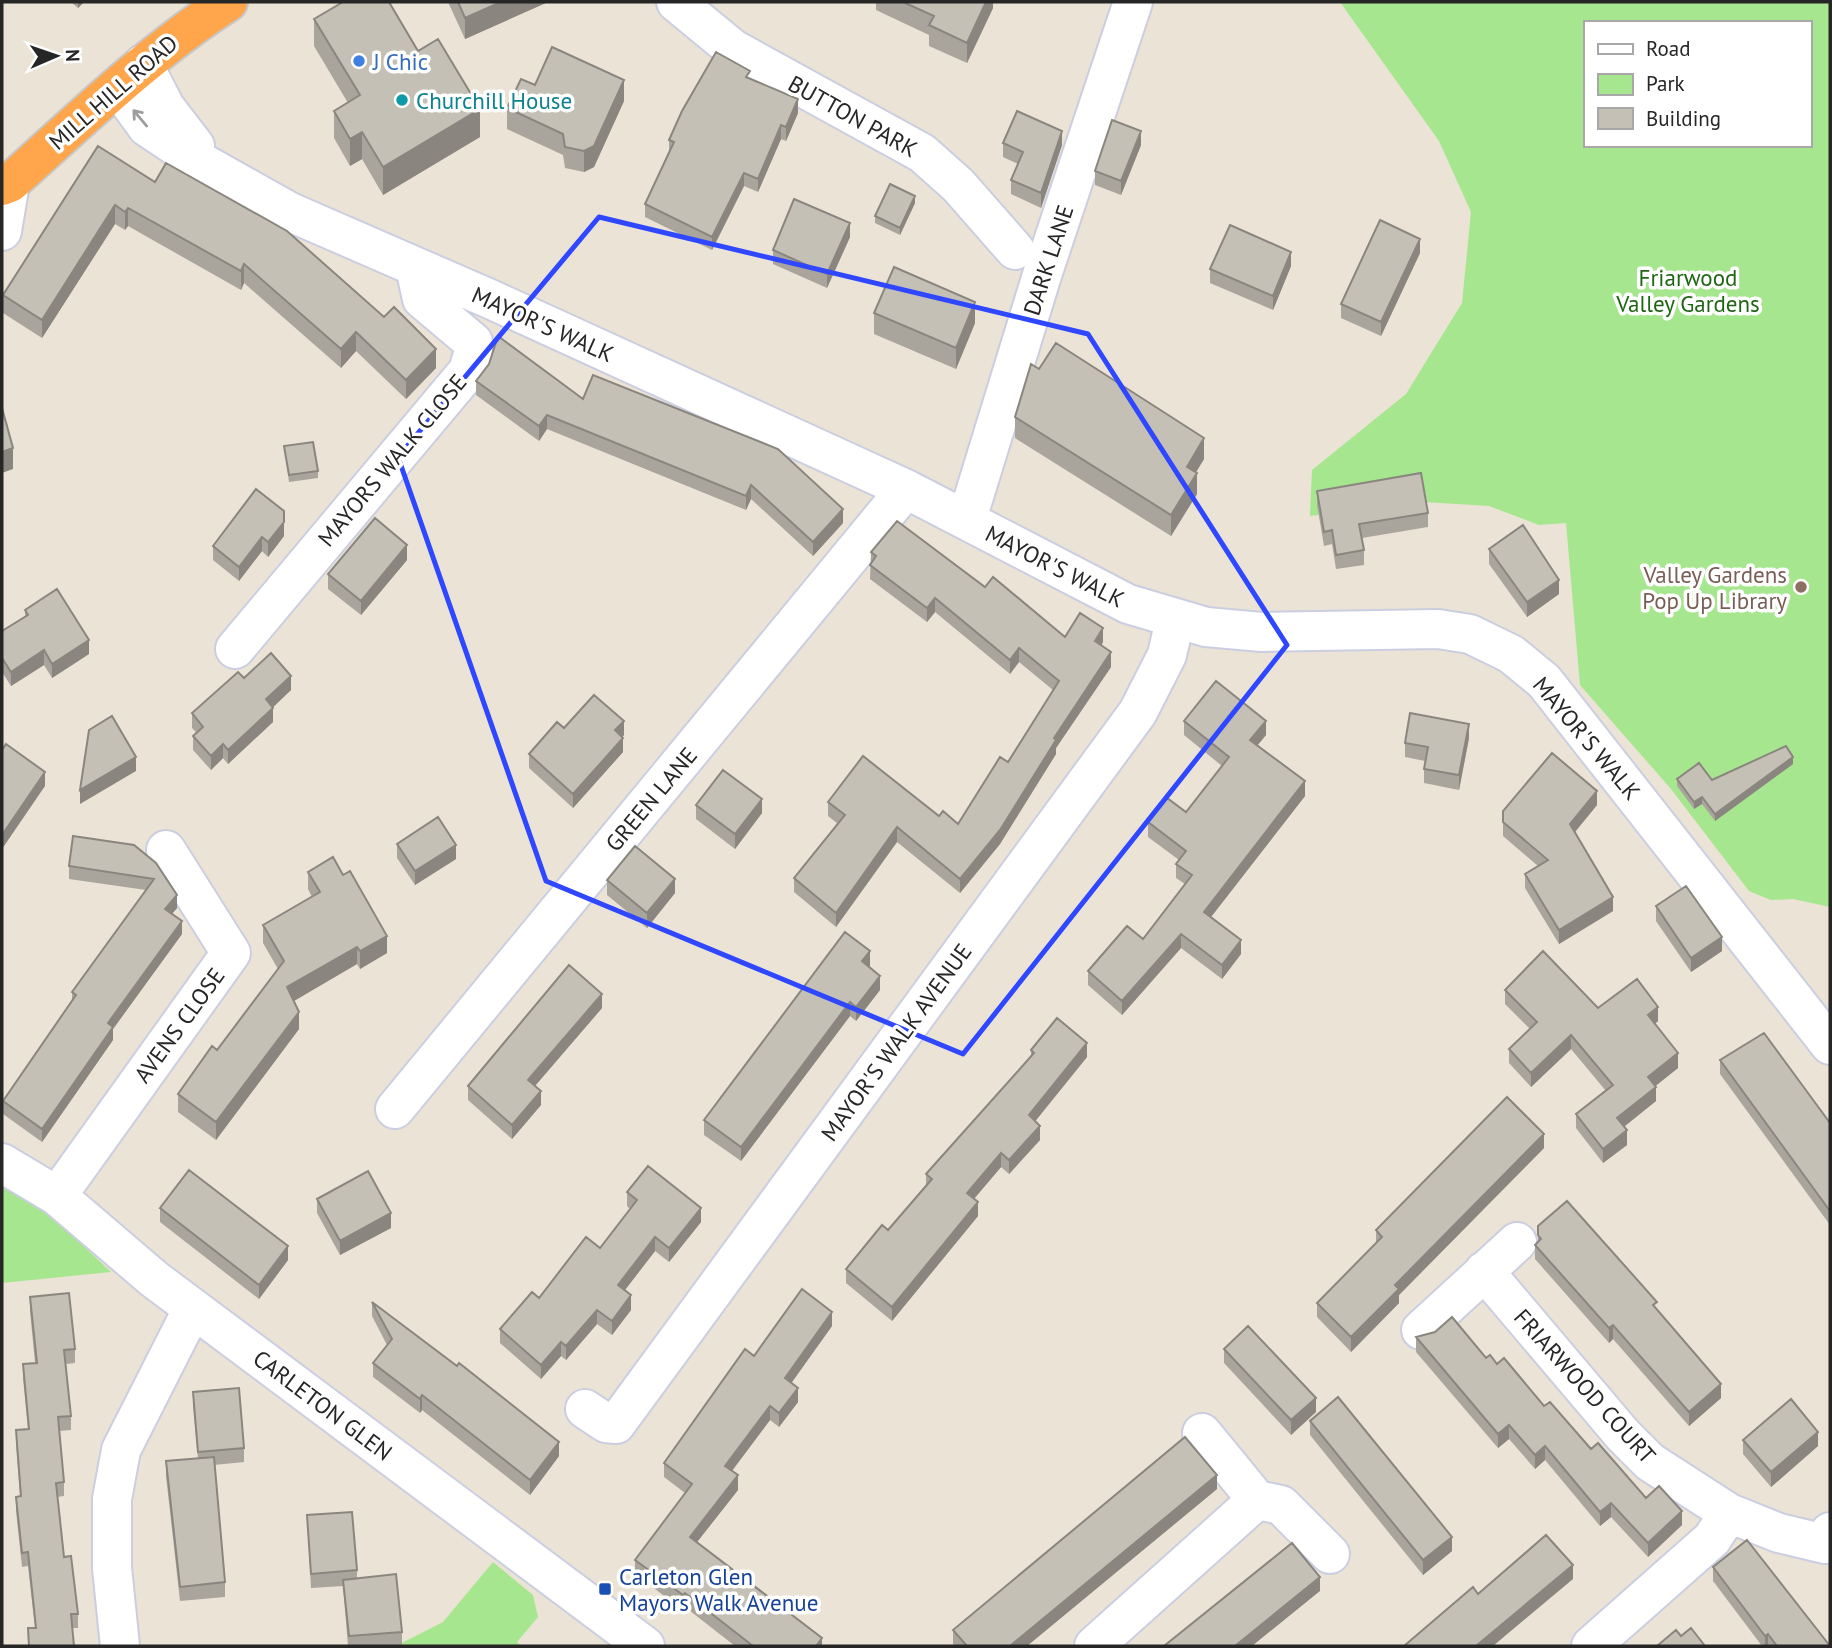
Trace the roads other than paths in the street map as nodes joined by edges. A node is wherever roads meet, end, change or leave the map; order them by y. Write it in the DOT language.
graph roads {
  1 [pos="228,2"];
  2 [pos="676,2"];
  3 [pos="1133,2"];
  4 [pos="130,75"];
  5 [pos="6,185"];
  6 [pos="2,231"];
  7 [pos="1015,250"];
  8 [pos="415,267"];
  9 [pos="906,489"];
  10 [pos="967,519"];
  11 [pos="1175,620"];
  12 [pos="236,649"];
  13 [pos="166,850"];
  14 [pos="1830,1045"];
  15 [pos="395,1109"];
  16 [pos="2,1163"];
  17 [pos="57,1196"];
  18 [pos="1517,1242"];
  19 [pos="1485,1271"];
  20 [pos="192,1308"];
  21 [pos="1421,1329"];
  22 [pos="585,1409"];
  23 [pos="1202,1433"];
  24 [pos="1257,1500"];
  25 [pos="1729,1513"];
  26 [pos="1828,1543"];
  27 [pos="1330,1554"];
  28 [pos="120,1646"];
  29 [pos="645,1646"];
  30 [pos="1094,1646"];
  31 [pos="1591,1646"];
  1 -- 4 [label="highway, MILL HILL ROAD"];
  2 -- 7 [label="street, BUTTON PARK"];
  3 -- 10 [label="street, DARK LANE"];
  4 -- 5 [label="highway, MILL HILL ROAD"];
  4 -- 8 [label="street, MAYOR'S WALK"];
  5 -- 6 [label="street"];
  8 -- 9 [label="street, MAYOR'S WALK"];
  8 -- 12 [label="street, MAYORS WALK CLOSE"];
  9 -- 10 [label="street, MAYOR'S WALK"];
  9 -- 15 [label="street, GREEN LANE"];
  10 -- 11 [label="street, MAYOR'S WALK"];
  11 -- 14 [label="street, MAYOR'S WALK"];
  11 -- 22 [label="street, MAYOR'S WALK AVENUE"];
  13 -- 17 [label="street, AVENS CLOSE"];
  16 -- 17 [label="street, CARLETON GLEN"];
  17 -- 20 [label="street, CARLETON GLEN"];
  18 -- 19 [label="street"];
  19 -- 21 [label="street"];
  19 -- 25 [label="street, FRIARWOOD COURT"];
  20 -- 28 [label="street"];
  20 -- 29 [label="street, CARLETON GLEN"];
  23 -- 24 [label="street"];
  24 -- 27 [label="street"];
  24 -- 30 [label="street"];
  25 -- 26 [label="street, FRIARWOOD COURT"];
  25 -- 31 [label="street"];
}
